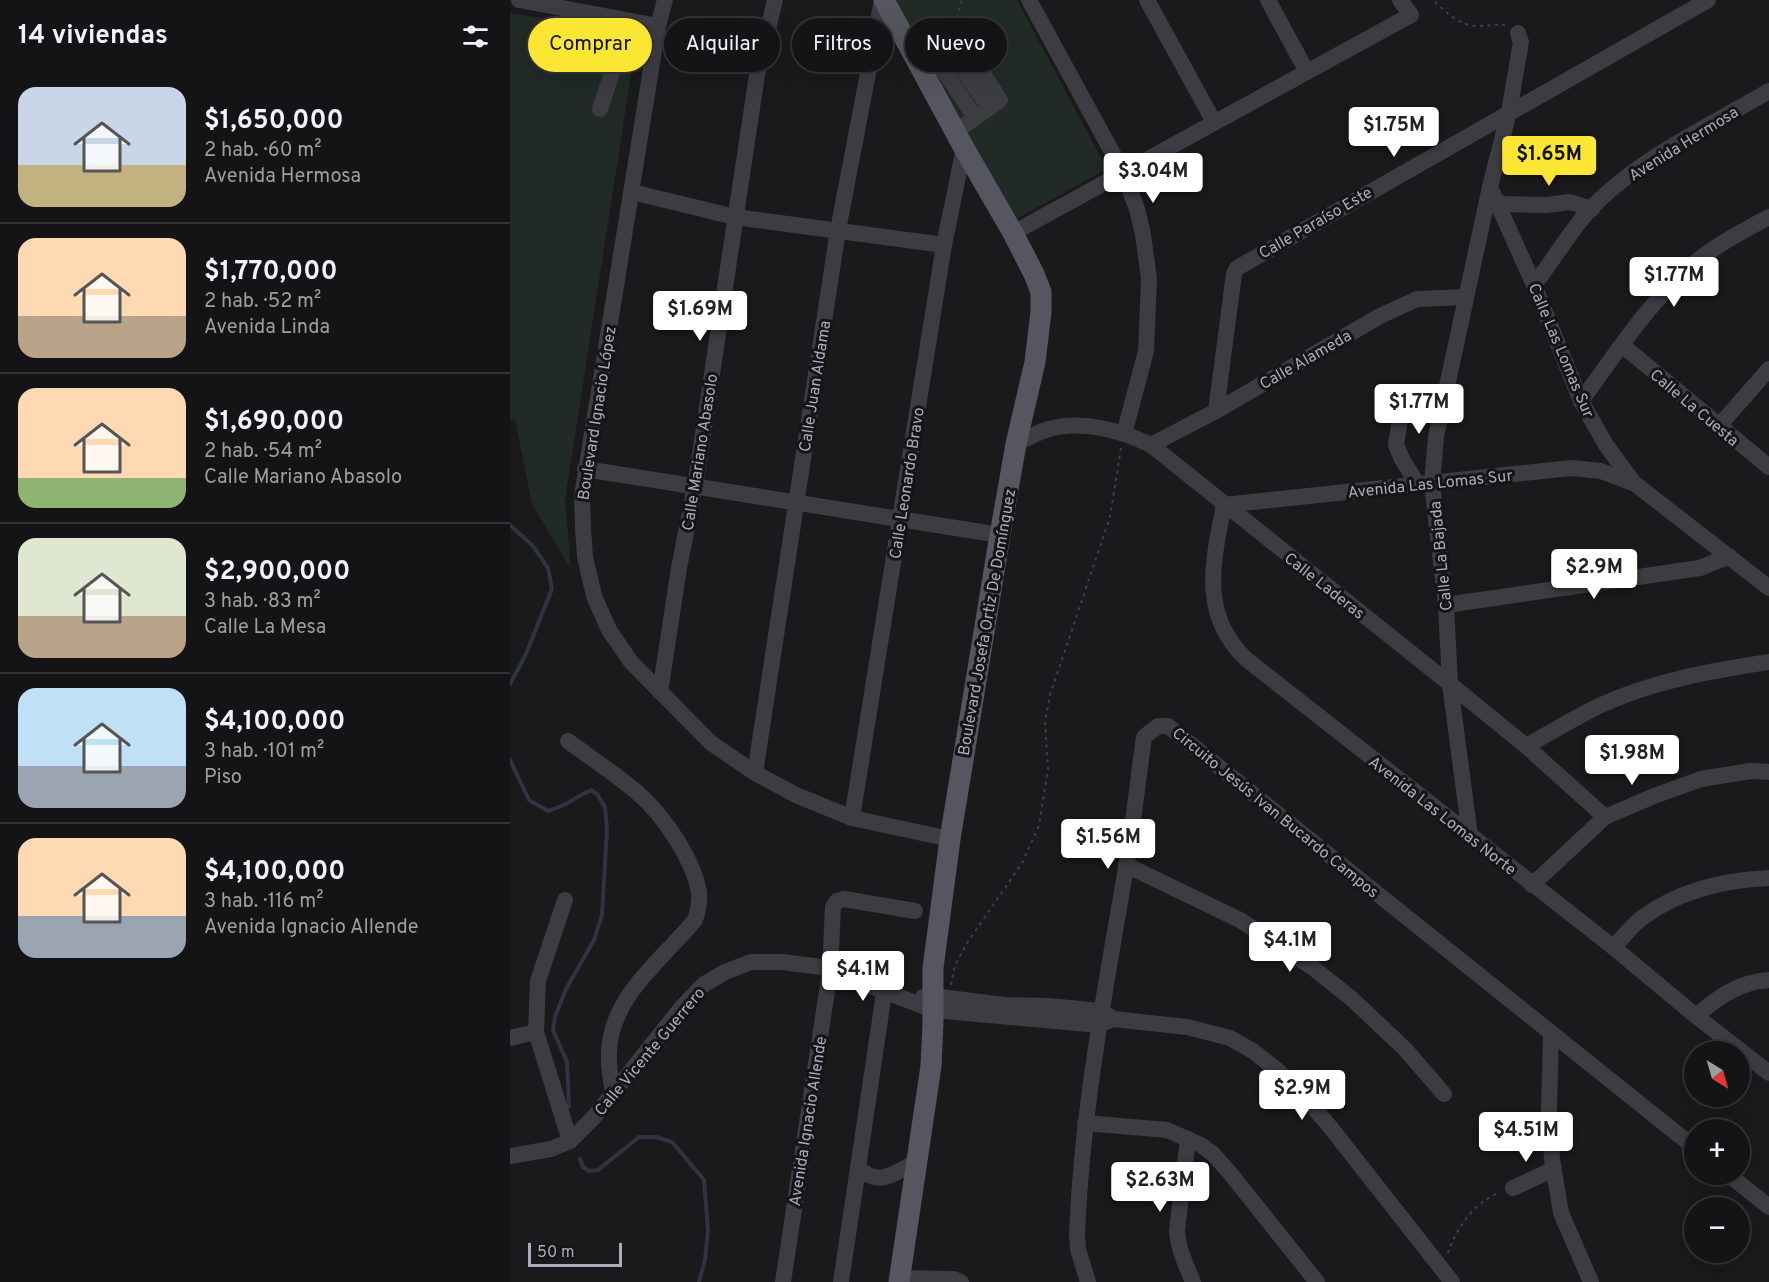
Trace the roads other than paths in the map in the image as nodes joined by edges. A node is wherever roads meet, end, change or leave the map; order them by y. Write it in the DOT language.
graph roads {
  1 [pos="519,0"];
  2 [pos="664,0"];
  3 [pos="775,0"];
  4 [pos="883,0"];
  5 [pos="1029,0"];
  6 [pos="1147,0"];
  7 [pos="1268,0"];
  8 [pos="1400,0"];
  9 [pos="1708,0"];
  10 [pos="551,3"];
  11 [pos="616,18"];
  12 [pos="652,25"];
  13 [pos="658,26"];
  14 [pos="1518,33"];
  15 [pos="612,72"];
  16 [pos="961,72"];
  17 [pos="1307,72"];
  18 [pos="1769,91"];
  19 [pos="600,109"];
  20 [pos="1509,112"];
  21 [pos="1214,122"];
  22 [pos="960,140"];
  23 [pos="1123,172"];
  24 [pos="1490,187"];
  25 [pos="632,192"];
  26 [pos="1499,204"];
  27 [pos="1592,209"];
  28 [pos="735,217"];
  29 [pos="1769,217"];
  30 [pos="838,230"];
  31 [pos="1013,232"];
  32 [pos="944,245"];
  33 [pos="1534,285"];
  34 [pos="1466,297"];
  35 [pos="1622,345"];
  36 [pos="1769,369"];
  37 [pos="1581,401"];
  38 [pos="1216,411"];
  39 [pos="1401,413"];
  40 [pos="1718,427"];
  41 [pos="1124,434"];
  42 [pos="1016,444"];
  43 [pos="1150,445"];
  44 [pos="1769,467"];
  45 [pos="585,469"];
  46 [pos="1634,483"];
  47 [pos="1425,484"];
  48 [pos="695,487"];
  49 [pos="797,502"];
  50 [pos="1224,505"];
  51 [pos="901,518"];
  52 [pos="1000,535"];
  53 [pos="1729,556"];
  54 [pos="1769,588"];
  55 [pos="1446,604"];
  56 [pos="1769,662"];
  57 [pos="1450,684"];
  58 [pos="660,692"];
  59 [pos="568,741"];
  60 [pos="1526,746"];
  61 [pos="1769,771"];
  62 [pos="755,773"];
  63 [pos="1605,817"];
  64 [pos="852,818"];
  65 [pos="1470,836"];
  66 [pos="950,839"];
  67 [pos="1126,866"];
  68 [pos="1769,878"];
  69 [pos="1532,885"];
  70 [pos="565,900"];
  71 [pos="915,911"];
  72 [pos="1613,947"];
  73 [pos="830,970"];
  74 [pos="1769,980"];
  75 [pos="884,993"];
  76 [pos="938,1001"];
  77 [pos="1696,1016"];
  78 [pos="1104,1018"];
  79 [pos="536,1032"];
  80 [pos="1551,1033"];
  81 [pos="510,1038"];
  82 [pos="1769,1073"];
  83 [pos="613,1094"];
  84 [pos="1444,1094"];
  85 [pos="1085,1123"];
  86 [pos="1188,1138"];
  87 [pos="1684,1139"];
  88 [pos="570,1141"];
  89 [pos="510,1156"];
  90 [pos="918,1161"];
  91 [pos="858,1167"];
  92 [pos="1554,1169"];
  93 [pos="1742,1185"];
  94 [pos="1512,1188"];
  95 [pos="1769,1207"];
  96 [pos="1448,1276"];
  97 [pos="899,1280"];
  98 [pos="783,1282"];
  99 [pos="841,1282"];
  100 [pos="961,1282"];
  101 [pos="1088,1282"];
  102 [pos="1193,1282"];
  103 [pos="1317,1282"];
  104 [pos="1591,1282"];
  1 -- 10 [label="street"];
  2 -- 13 [label="street, Boulevard Ignacio López"];
  3 -- 28 [label="street, Calle Mariano Abasolo"];
  4 -- 22 [label="main road, Boulevard Josefa Ortiz De Domínguez"];
  4 -- 30 [label="street, Calle Juan Aldama"];
  5 -- 23 [label="street"];
  6 -- 21 [label="street"];
  7 -- 17 [label="street"];
  8 -- 17 [label="street"];
  9 -- 20 [label="street, Calle Paraíso Este"];
  10 -- 11 [label="street"];
  12 -- 13 [label="street"];
  13 -- 25 [label="street, Boulevard Ignacio López"];
  14 -- 20 [label="street, Calle La Bajada"];
  15 -- 19 [label="street"];
  16 -- 22 [label="street"];
  17 -- 21 [label="street"];
  18 -- 27 [label="street, Avenida Hermosa"];
  20 -- 24 [label="street, Calle La Bajada"];
  20 -- 38 [label="street, Calle Paraíso Este"];
  21 -- 23 [label="street"];
  22 -- 31 [label="main road, Boulevard Josefa Ortiz De Domínguez"];
  22 -- 32 [label="street, Calle Leonardo Bravo"];
  23 -- 31 [label="street"];
  23 -- 41 [label="street"];
  24 -- 26 [label="street, Calle Las Lomas Sur"];
  24 -- 34 [label="street, Calle La Bajada"];
  25 -- 28 [label="street"];
  25 -- 45 [label="street, Boulevard Ignacio López"];
  26 -- 27 [label="street"];
  26 -- 33 [label="street, Calle Las Lomas Sur"];
  27 -- 33 [label="street, Avenida Hermosa"];
  28 -- 30 [label="street"];
  28 -- 48 [label="street, Calle Mariano Abasolo"];
  29 -- 35 [label="street"];
  30 -- 32 [label="street"];
  30 -- 49 [label="street, Calle Juan Aldama"];
  31 -- 42 [label="main road, Boulevard Josefa Ortiz De Domínguez"];
  32 -- 51 [label="street, Calle Leonardo Bravo"];
  33 -- 37 [label="street, Calle Las Lomas Sur"];
  34 -- 38 [label="street, Calle Alameda"];
  34 -- 47 [label="street, Calle La Bajada"];
  35 -- 37 [label="street"];
  35 -- 40 [label="street, Calle La Cuesta"];
  36 -- 40 [label="street"];
  37 -- 46 [label="street, Calle Las Lomas Sur"];
  38 -- 43 [label="street, Calle Alameda"];
  39 -- 47 [label="street"];
  40 -- 44 [label="street, Calle La Cuesta"];
  41 -- 42 [label="street, Calle Laderas"];
  41 -- 43 [label="street, Calle Laderas"];
  42 -- 52 [label="main road, Boulevard Josefa Ortiz De Domínguez"];
  43 -- 50 [label="street, Calle Laderas"];
  45 -- 48 [label="street"];
  45 -- 58 [label="street, Boulevard Ignacio López"];
  46 -- 47 [label="street, Avenida Las Lomas Sur"];
  46 -- 53 [label="street, Calle Las Lomas Sur"];
  47 -- 50 [label="street, Avenida Las Lomas Sur"];
  47 -- 55 [label="street, Calle La Bajada"];
  48 -- 49 [label="street"];
  48 -- 58 [label="street, Calle Mariano Abasolo"];
  49 -- 51 [label="street"];
  49 -- 62 [label="street, Calle Juan Aldama"];
  50 -- 57 [label="street, Calle Laderas"];
  50 -- 65 [label="street, Avenida Las Lomas Norte"];
  51 -- 52 [label="street"];
  51 -- 64 [label="street, Calle Leonardo Bravo"];
  52 -- 66 [label="main road, Boulevard Josefa Ortiz De Domínguez"];
  53 -- 54 [label="street, Calle Las Lomas Sur"];
  53 -- 55 [label="street"];
  55 -- 57 [label="street, Calle La Bajada"];
  56 -- 60 [label="street"];
  57 -- 60 [label="street, Calle Laderas"];
  57 -- 65 [label="street, Calle La Bajada"];
  58 -- 62 [label="street, Boulevard Ignacio López"];
  59 -- 83 [label="street"];
  60 -- 63 [label="street, Calle Laderas"];
  61 -- 63 [label="street"];
  62 -- 64 [label="street, Boulevard Ignacio López"];
  63 -- 69 [label="street"];
  64 -- 66 [label="street, Boulevard Ignacio López"];
  65 -- 69 [label="street, Avenida Las Lomas Norte"];
  66 -- 76 [label="main road, Boulevard Josefa Ortiz De Domínguez"];
  67 -- 78 [label="street, Circuito Jesús Ivan Bucardo Campos"];
  67 -- 80 [label="street, Circuito Jesús Ivan Bucardo Campos"];
  67 -- 84 [label="street"];
  68 -- 72 [label="street"];
  69 -- 72 [label="street, Avenida Las Lomas Norte"];
  70 -- 79 [label="street"];
  71 -- 73 [label="street, Avenida Ignacio Allende"];
  72 -- 77 [label="street, Avenida Las Lomas Norte"];
  73 -- 75 [label="street"];
  73 -- 83 [label="street, Calle Vicente Guerrero"];
  73 -- 98 [label="street, Avenida Ignacio Allende"];
  74 -- 77 [label="street"];
  75 -- 76 [label="street"];
  75 -- 91 [label="street"];
  76 -- 78 [label="street"];
  76 -- 90 [label="main road, Boulevard Josefa Ortiz De Domínguez"];
  77 -- 82 [label="street, Avenida Las Lomas Norte"];
  78 -- 85 [label="street, Circuito Jesús Ivan Bucardo Campos"];
  78 -- 96 [label="street"];
  79 -- 81 [label="street"];
  79 -- 88 [label="street"];
  80 -- 87 [label="street, Circuito Jesús Ivan Bucardo Campos"];
  80 -- 92 [label="street"];
  83 -- 88 [label="street, Calle Vicente Guerrero"];
  85 -- 86 [label="street"];
  85 -- 101 [label="street, Circuito Jesús Ivan Bucardo Campos"];
  86 -- 102 [label="street"];
  86 -- 103 [label="street"];
  88 -- 89 [label="street, Calle Vicente Guerrero"];
  90 -- 91 [label="street"];
  90 -- 97 [label="main road, Boulevard Josefa Ortiz De Domínguez"];
  91 -- 99 [label="street"];
  92 -- 94 [label="street"];
  92 -- 104 [label="street"];
  93 -- 95 [label="street"];
  97 -- 100 [label="street"];
}
